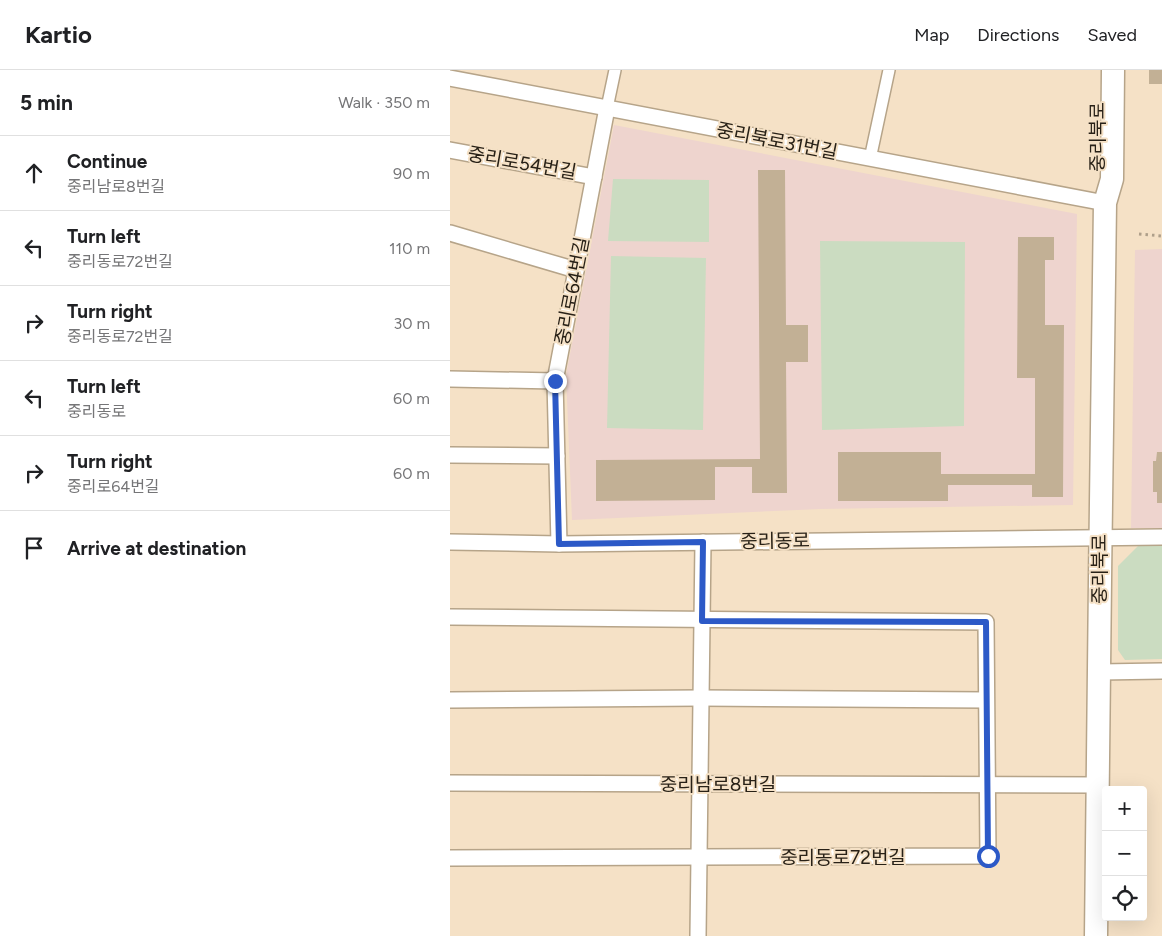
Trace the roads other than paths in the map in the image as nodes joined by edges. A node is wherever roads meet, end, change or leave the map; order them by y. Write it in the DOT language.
graph roads {
  1 [pos="615,70"];
  2 [pos="1098,70"];
  3 [pos="1113,70"];
  4 [pos="885,71"];
  5 [pos="450,78"];
  6 [pos="607,108"];
  7 [pos="450,150"];
  8 [pos="870,159"];
  9 [pos="594,176"];
  10 [pos="1105,203"];
  11 [pos="450,233"];
  12 [pos="576,270"];
  13 [pos="450,379"];
  14 [pos="555,381"];
  15 [pos="450,455"];
  16 [pos="557,456"];
  17 [pos="1099,536"];
  18 [pos="1162,536"];
  19 [pos="450,542"];
  20 [pos="703,542"];
  21 [pos="559,544"];
  22 [pos="450,617"];
  23 [pos="702,621"];
  24 [pos="1162,671"];
  25 [pos="1100,672"];
  26 [pos="701,698"];
  27 [pos="450,700"];
  28 [pos="986,700"];
  29 [pos="450,784"];
  30 [pos="700,784"];
  31 [pos="987,784"];
  32 [pos="1098,785"];
  33 [pos="450,858"];
  34 [pos="699,858"];
  35 [pos="698,936"];
  36 [pos="1096,936"];
  1 -- 6 [label="street, 중리로64번길"];
  2 -- 10 [label="main road, 중리북로"];
  3 -- 10 [label="main road, 중리북로"];
  4 -- 8 [label="street"];
  5 -- 6 [label="street, 중리북로31번길"];
  6 -- 8 [label="street, 중리북로31번길"];
  6 -- 9 [label="street, 중리로64번길"];
  7 -- 9 [label="street, 중리로54번길"];
  8 -- 10 [label="street, 중리북로31번길"];
  9 -- 12 [label="street, 중리로64번길"];
  10 -- 17 [label="main road, 중리북로"];
  11 -- 12 [label="street"];
  12 -- 14 [label="street, 중리로64번길"];
  13 -- 14 [label="street"];
  14 -- 16 [label="street, 중리로64번길"];
  15 -- 16 [label="street"];
  16 -- 21 [label="street, 중리로64번길"];
  17 -- 18 [label="street, 중리동로"];
  17 -- 20 [label="street, 중리동로"];
  17 -- 25 [label="main road, 중리북로"];
  19 -- 21 [label="street, 중리동로"];
  20 -- 21 [label="street, 중리동로"];
  20 -- 23 [label="street"];
  22 -- 23 [label="street"];
  23 -- 26 [label="street"];
  23 -- 28 [label="street"];
  24 -- 25 [label="street"];
  25 -- 32 [label="main road, 중리북로"];
  26 -- 27 [label="street"];
  26 -- 28 [label="street"];
  26 -- 30 [label="street"];
  28 -- 31 [label="street"];
  29 -- 30 [label="street, 중리남로8번길"];
  30 -- 31 [label="street, 중리남로8번길"];
  30 -- 34 [label="street"];
  31 -- 32 [label="street, 중리남로8번길"];
  31 -- 34 [label="street, 중리동로72번길"];
  32 -- 36 [label="main road, 중리북로"];
  33 -- 34 [label="street, 중리동로72번길"];
  34 -- 35 [label="street"];
}
